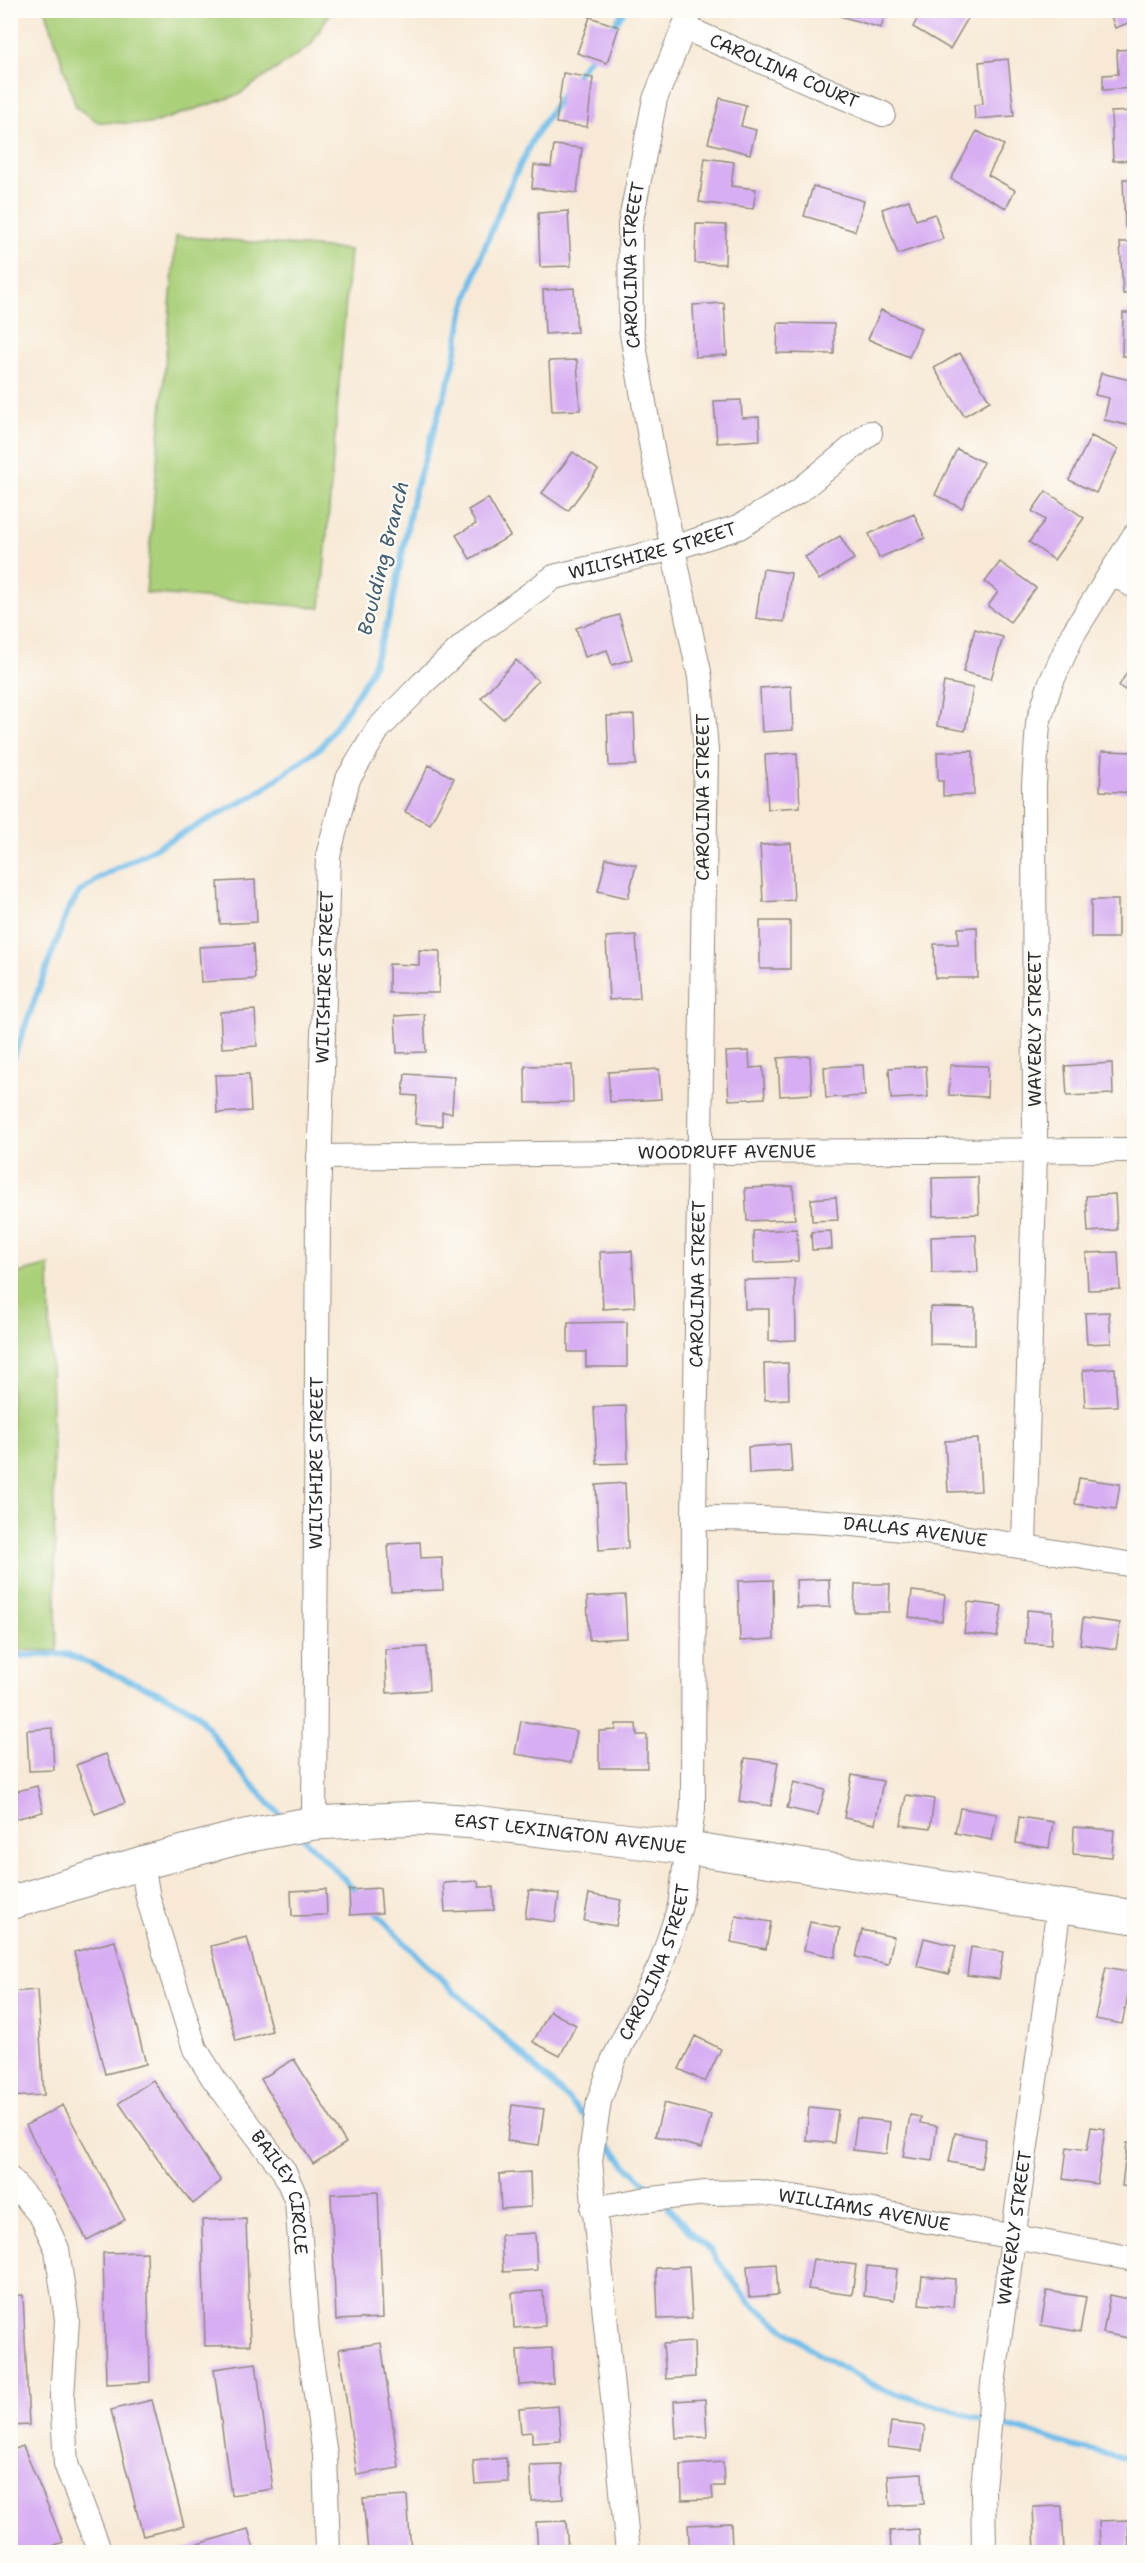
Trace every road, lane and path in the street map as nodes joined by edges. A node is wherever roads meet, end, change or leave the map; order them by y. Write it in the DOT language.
graph roads {
  1 [pos="688,20"];
  2 [pos="883,114"];
  3 [pos="870,433"];
  4 [pos="1134,536"];
  5 [pos="673,548"];
  6 [pos="1113,573"];
  7 [pos="1134,586"];
  8 [pos="1134,1150"];
  9 [pos="699,1152"];
  10 [pos="1035,1152"];
  11 [pos="319,1157"];
  12 [pos="694,1518"];
  13 [pos="1024,1546"];
  14 [pos="1134,1565"];
  15 [pos="314,1823"];
  16 [pos="689,1848"];
  17 [pos="142,1863"];
  18 [pos="10,1903"];
  19 [pos="1059,1906"];
  20 [pos="1134,1917"];
  21 [pos="10,2179"];
  22 [pos="593,2209"];
  23 [pos="1014,2238"];
  24 [pos="1134,2259"];
  25 [pos="100,2553"];
  26 [pos="328,2553"];
  27 [pos="628,2553"];
  28 [pos="984,2553"];
  1 -- 2 [label="street, CAROLINA COURT"];
  1 -- 5 [label="street, CAROLINA STREET"];
  3 -- 5 [label="street, WILTSHIRE STREET"];
  4 -- 6 [label="street, WAVERLY STREET"];
  5 -- 9 [label="street, CAROLINA STREET"];
  5 -- 11 [label="street, WILTSHIRE STREET"];
  6 -- 7 [label="street"];
  6 -- 10 [label="street, WAVERLY STREET"];
  8 -- 10 [label="street, WOODRUFF AVENUE"];
  9 -- 10 [label="street, WOODRUFF AVENUE"];
  9 -- 11 [label="street, WOODRUFF AVENUE"];
  9 -- 12 [label="street, CAROLINA STREET"];
  10 -- 13 [label="street, WAVERLY STREET"];
  11 -- 15 [label="street, WILTSHIRE STREET"];
  12 -- 13 [label="street, DALLAS AVENUE"];
  12 -- 16 [label="street, CAROLINA STREET"];
  13 -- 14 [label="street, DALLAS AVENUE"];
  15 -- 16 [label="main road, EAST LEXINGTON AVENUE"];
  15 -- 17 [label="main road, EAST LEXINGTON AVENUE"];
  16 -- 19 [label="main road, EAST LEXINGTON AVENUE"];
  16 -- 22 [label="street, CAROLINA STREET"];
  17 -- 18 [label="main road, EAST LEXINGTON AVENUE"];
  17 -- 26 [label="street, BAILEY CIRCLE"];
  19 -- 20 [label="main road, EAST LEXINGTON AVENUE"];
  19 -- 23 [label="street, WAVERLY STREET"];
  21 -- 25 [label="street"];
  22 -- 23 [label="street, WILLIAMS AVENUE"];
  22 -- 27 [label="street, CAROLINA STREET"];
  23 -- 24 [label="street, WILLIAMS AVENUE"];
  23 -- 28 [label="street, WAVERLY STREET"];
}
